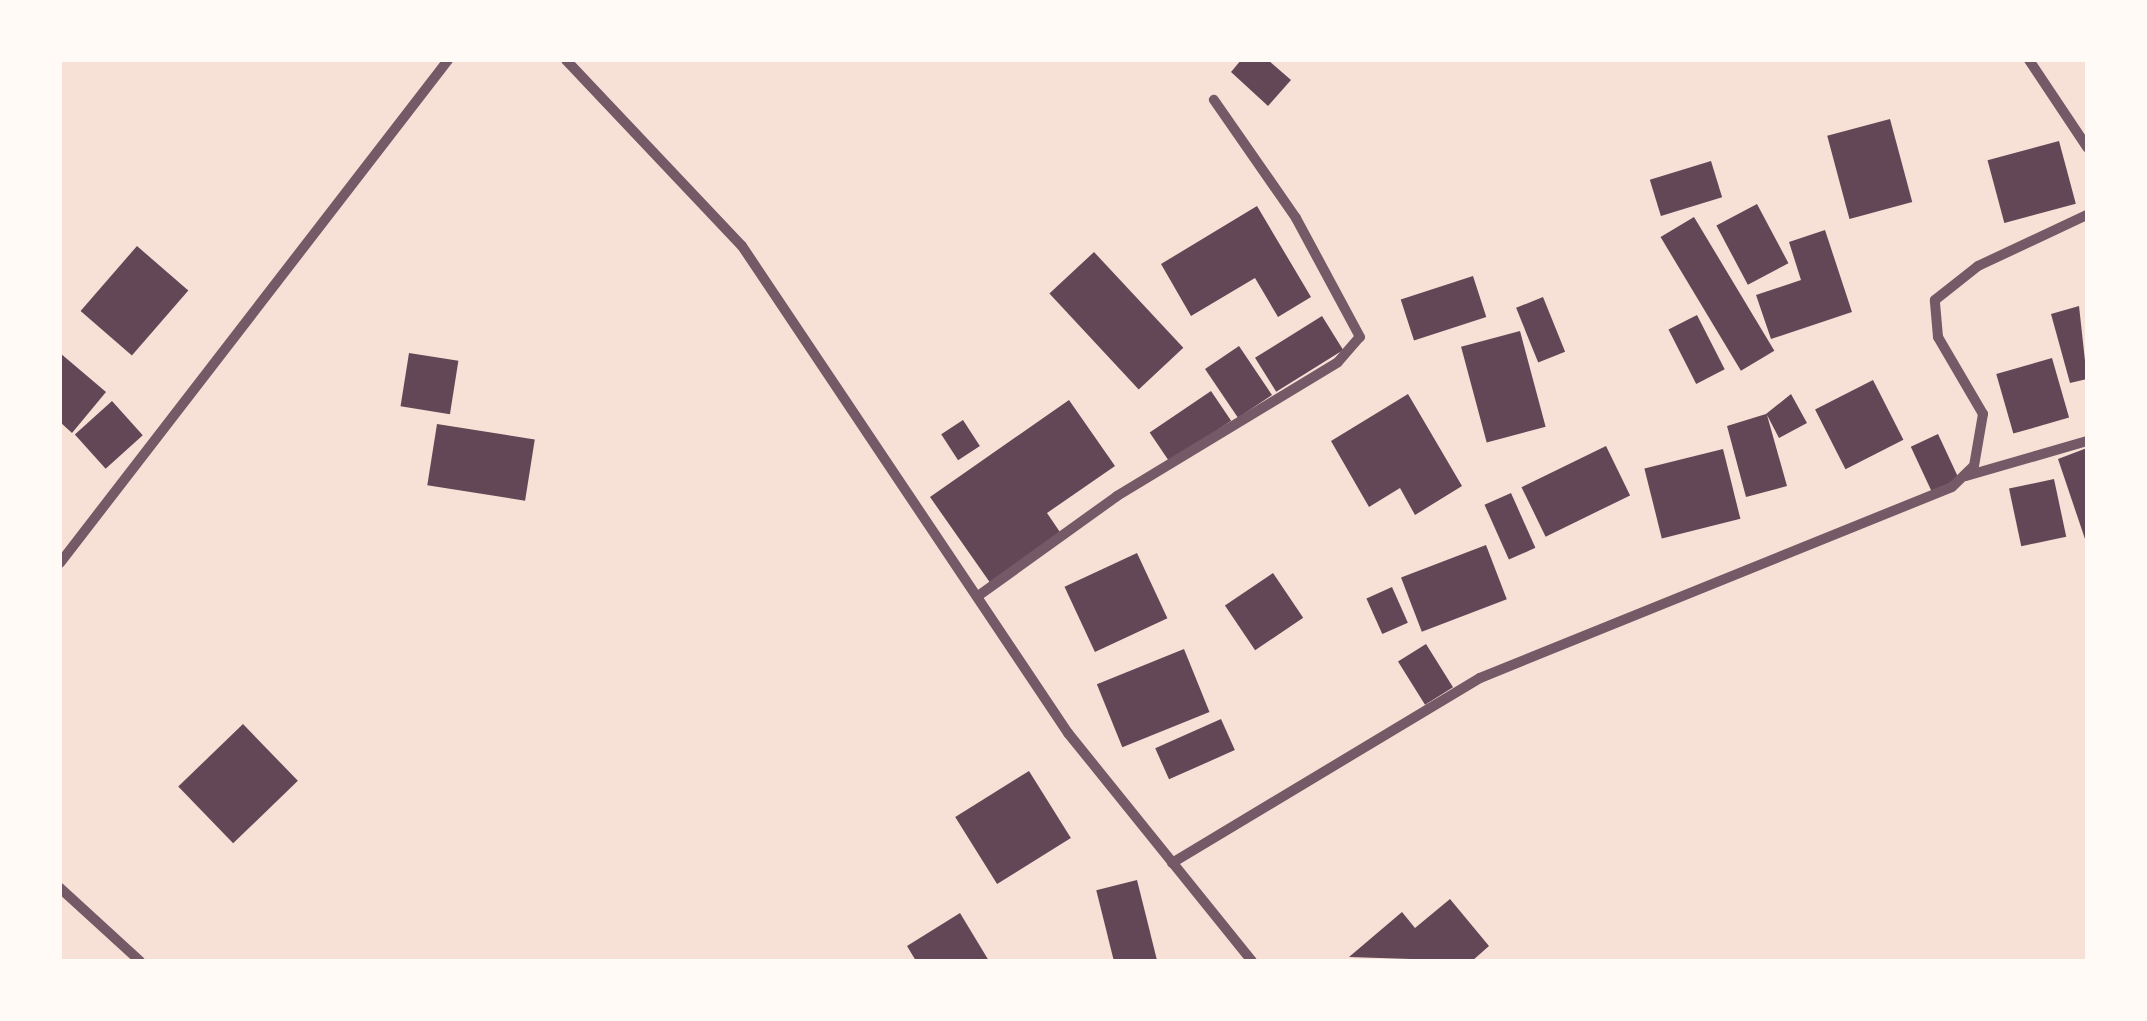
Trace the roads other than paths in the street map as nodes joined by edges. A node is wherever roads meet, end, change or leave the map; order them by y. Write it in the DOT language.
graph roads {
  1 [pos="448,60"];
  2 [pos="566,60"];
  3 [pos="2029,60"];
  4 [pos="1214,100"];
  5 [pos="2087,148"];
  6 [pos="2087,215"];
  7 [pos="2087,441"];
  8 [pos="1966,476"];
  9 [pos="60,563"];
  10 [pos="978,596"];
  11 [pos="1172,863"];
  12 [pos="60,888"];
  13 [pos="140,961"];
  14 [pos="1252,961"];
  1 -- 9 [label="street"];
  2 -- 10 [label="street"];
  3 -- 5 [label="street"];
  4 -- 10 [label="street"];
  6 -- 8 [label="street"];
  7 -- 8 [label="street"];
  8 -- 11 [label="street"];
  10 -- 11 [label="street"];
  11 -- 14 [label="street"];
  12 -- 13 [label="street"];
}
